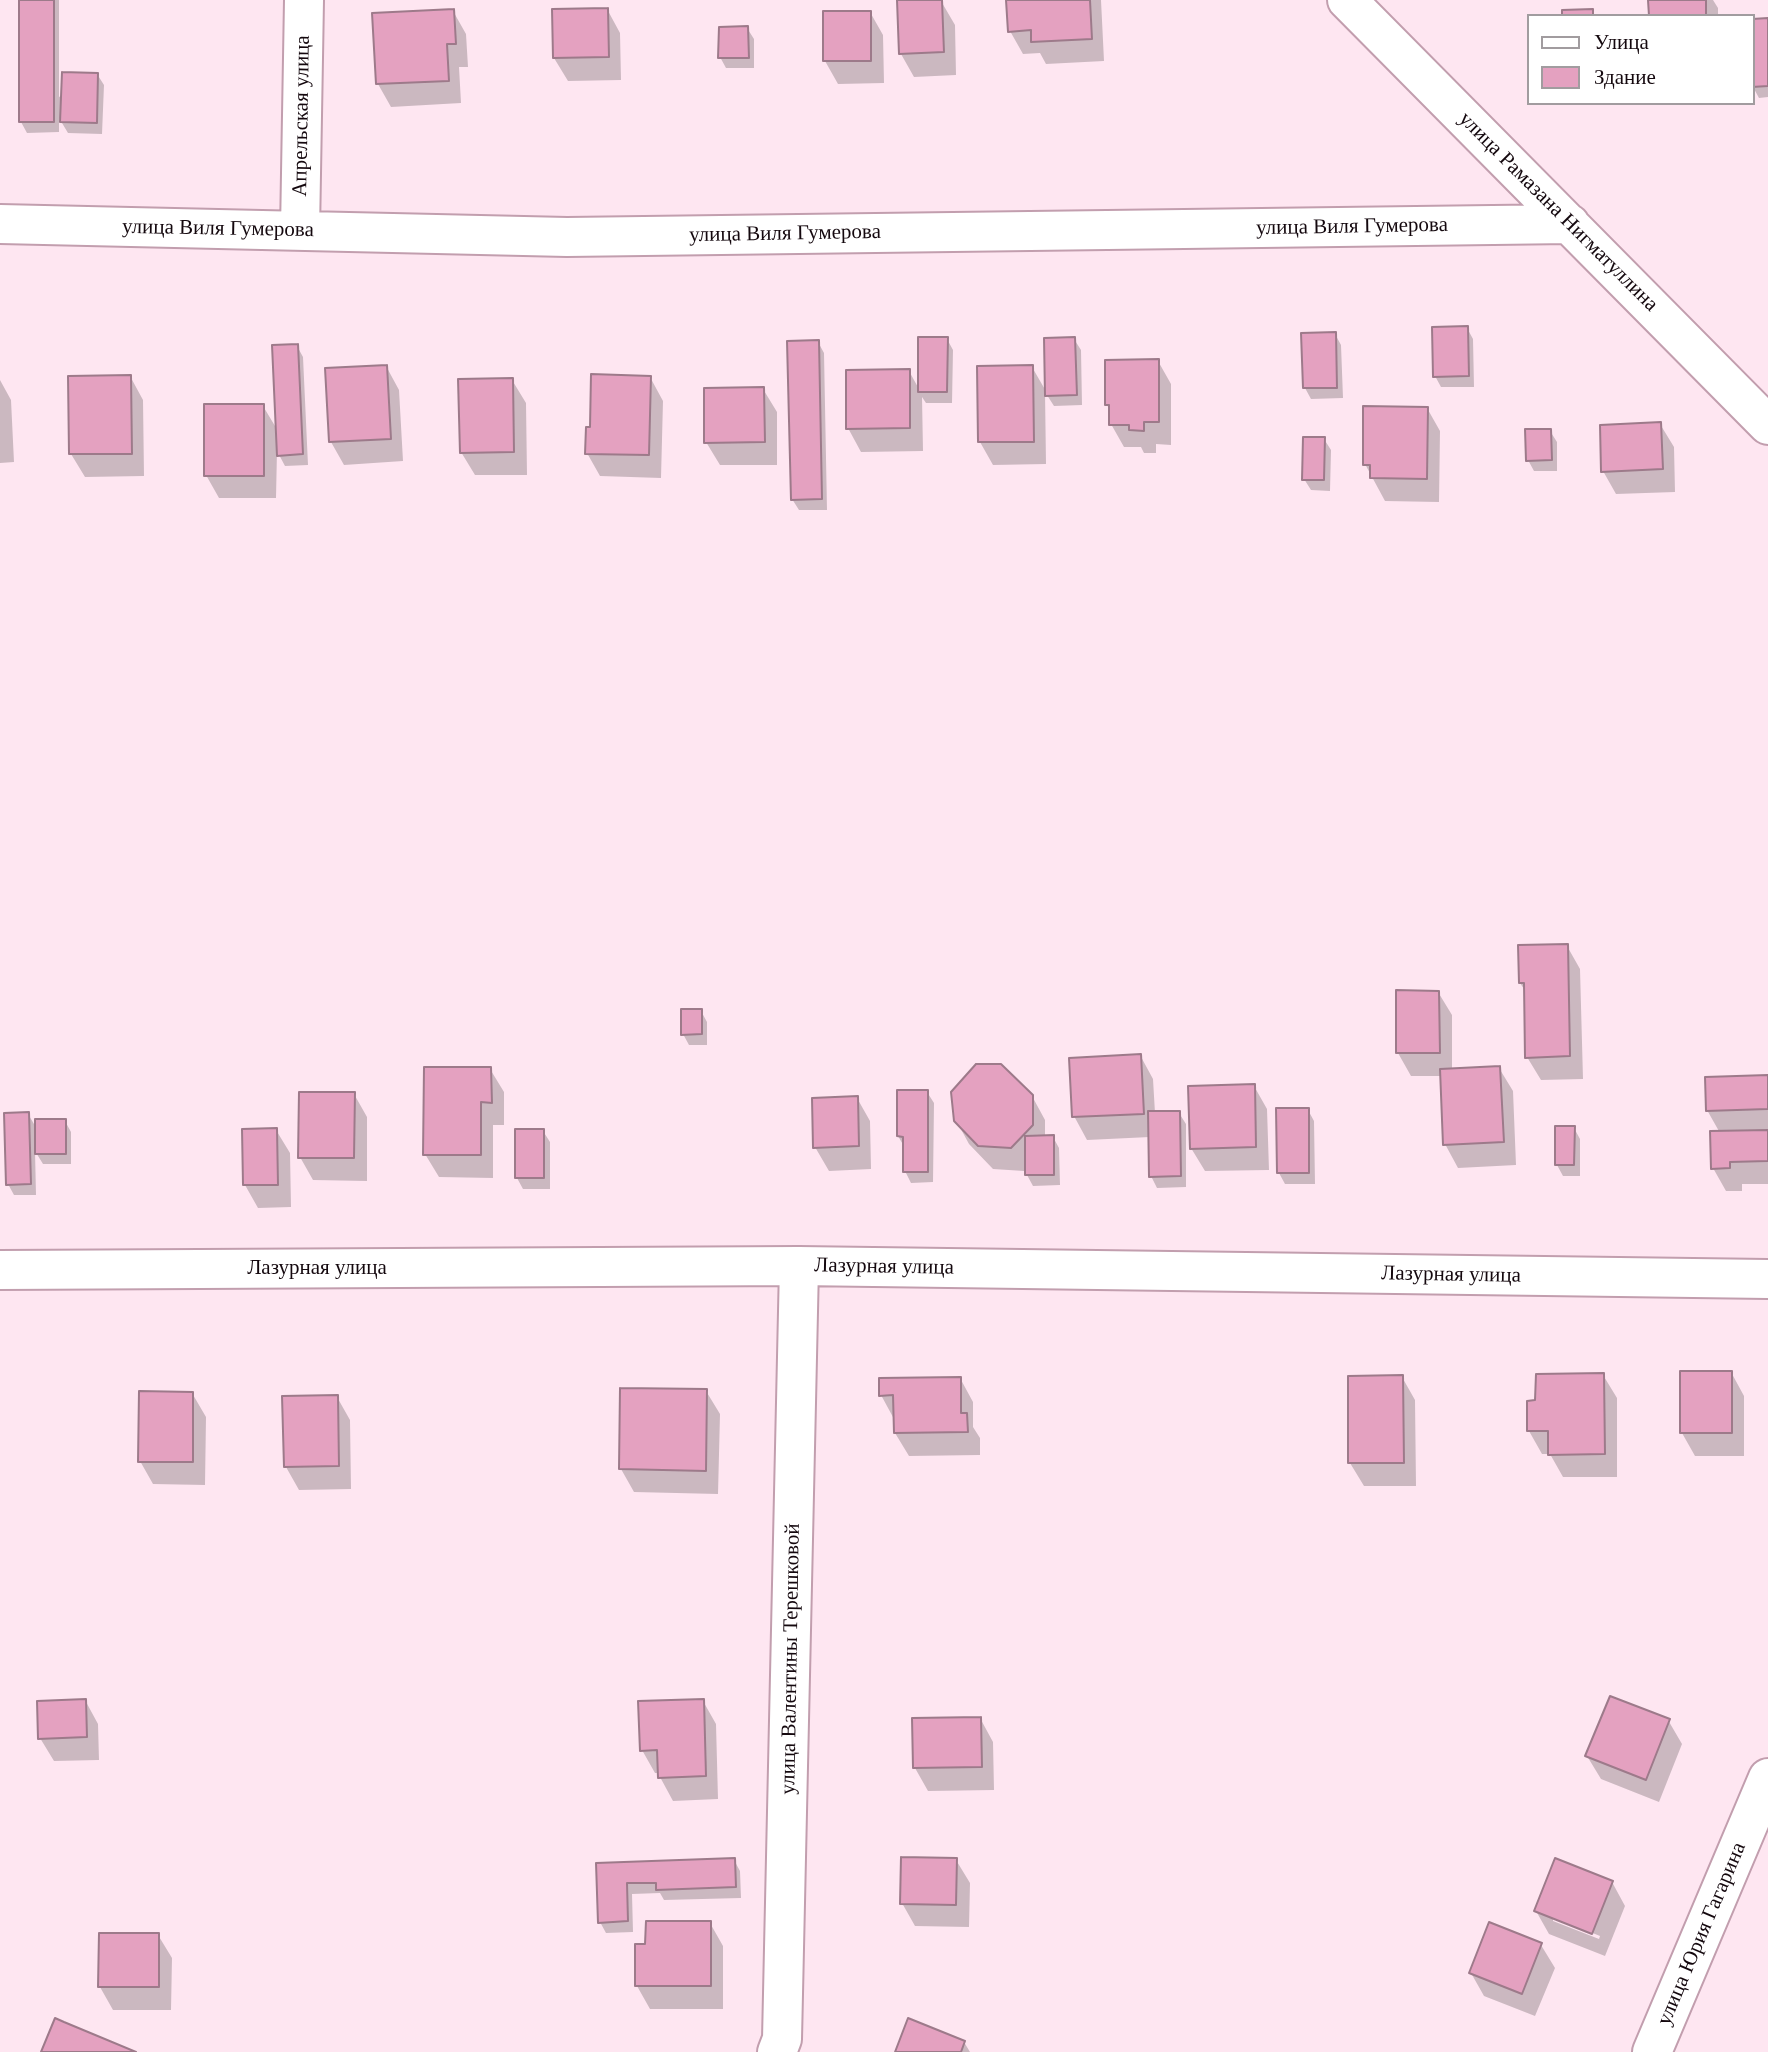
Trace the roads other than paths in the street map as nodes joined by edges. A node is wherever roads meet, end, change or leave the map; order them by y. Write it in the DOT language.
graph roads {
  1 [pos="304,0"];
  2 [pos="1347,0"];
  3 [pos="0,224"];
  4 [pos="1570,224"];
  5 [pos="300,231"];
  6 [pos="1768,425"];
  7 [pos="799,1266"];
  8 [pos="0,1270"];
  9 [pos="1768,1279"];
  10 [pos="1768,1778"];
  11 [pos="777,2052"];
  12 [pos="1652,2052"];
  1 -- 5 [label="street, Апрельская улица"];
  2 -- 4 [label="street, улица Рамазана Нигматуллина"];
  3 -- 5 [label="street, улица Виля Гумерова"];
  4 -- 5 [label="street, улица Виля Гумерова"];
  4 -- 6 [label="street, улица Рамазана Нигматуллина"];
  7 -- 8 [label="street, Лазурная улица"];
  7 -- 9 [label="street, Лазурная улица"];
  7 -- 11 [label="street, улица Валентины Терешковой"];
  10 -- 12 [label="street, улица Юрия Гагарина"];
}
